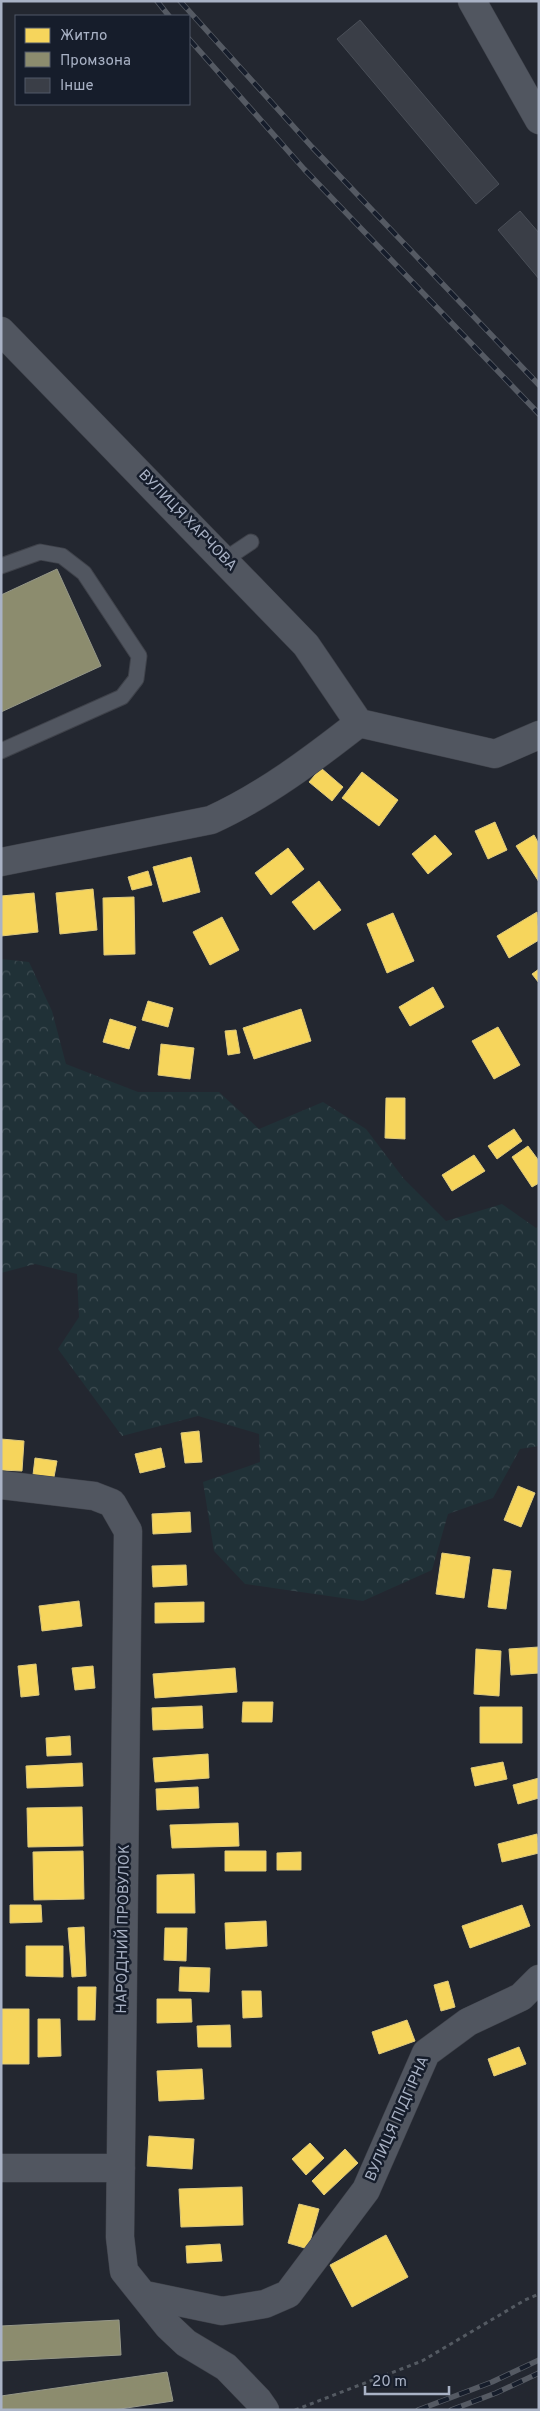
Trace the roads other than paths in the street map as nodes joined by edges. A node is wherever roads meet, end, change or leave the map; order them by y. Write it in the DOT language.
graph roads {
  1 [pos="472,1"];
  2 [pos="539,120"];
  3 [pos="1,331"];
  4 [pos="251,542"];
  5 [pos="224,560"];
  6 [pos="1,566"];
  7 [pos="359,722"];
  8 [pos="539,735"];
  9 [pos="1,752"];
  10 [pos="1,862"];
  11 [pos="1,1485"];
  12 [pos="539,1979"];
  13 [pos="1,2168"];
  14 [pos="121,2168"];
  15 [pos="145,2295"];
  16 [pos="264,2410"];
  1 -- 2 [label="street"];
  3 -- 5 [label="street, ВУЛИЦЯ ХАРЧОВА"];
  4 -- 5 [label="lane"];
  5 -- 7 [label="street, ВУЛИЦЯ ХАРЧОВА"];
  6 -- 9 [label="lane"];
  7 -- 8 [label="street"];
  7 -- 10 [label="street"];
  11 -- 14 [label="street, НАРОДНИЙ ПРОВУЛОК"];
  12 -- 15 [label="street, ВУЛИЦЯ ПІДГІРНА"];
  13 -- 14 [label="street"];
  14 -- 15 [label="street, НАРОДНИЙ ПРОВУЛОК"];
  15 -- 16 [label="street, НАРОДНИЙ ПРОВУЛОК"];
}
